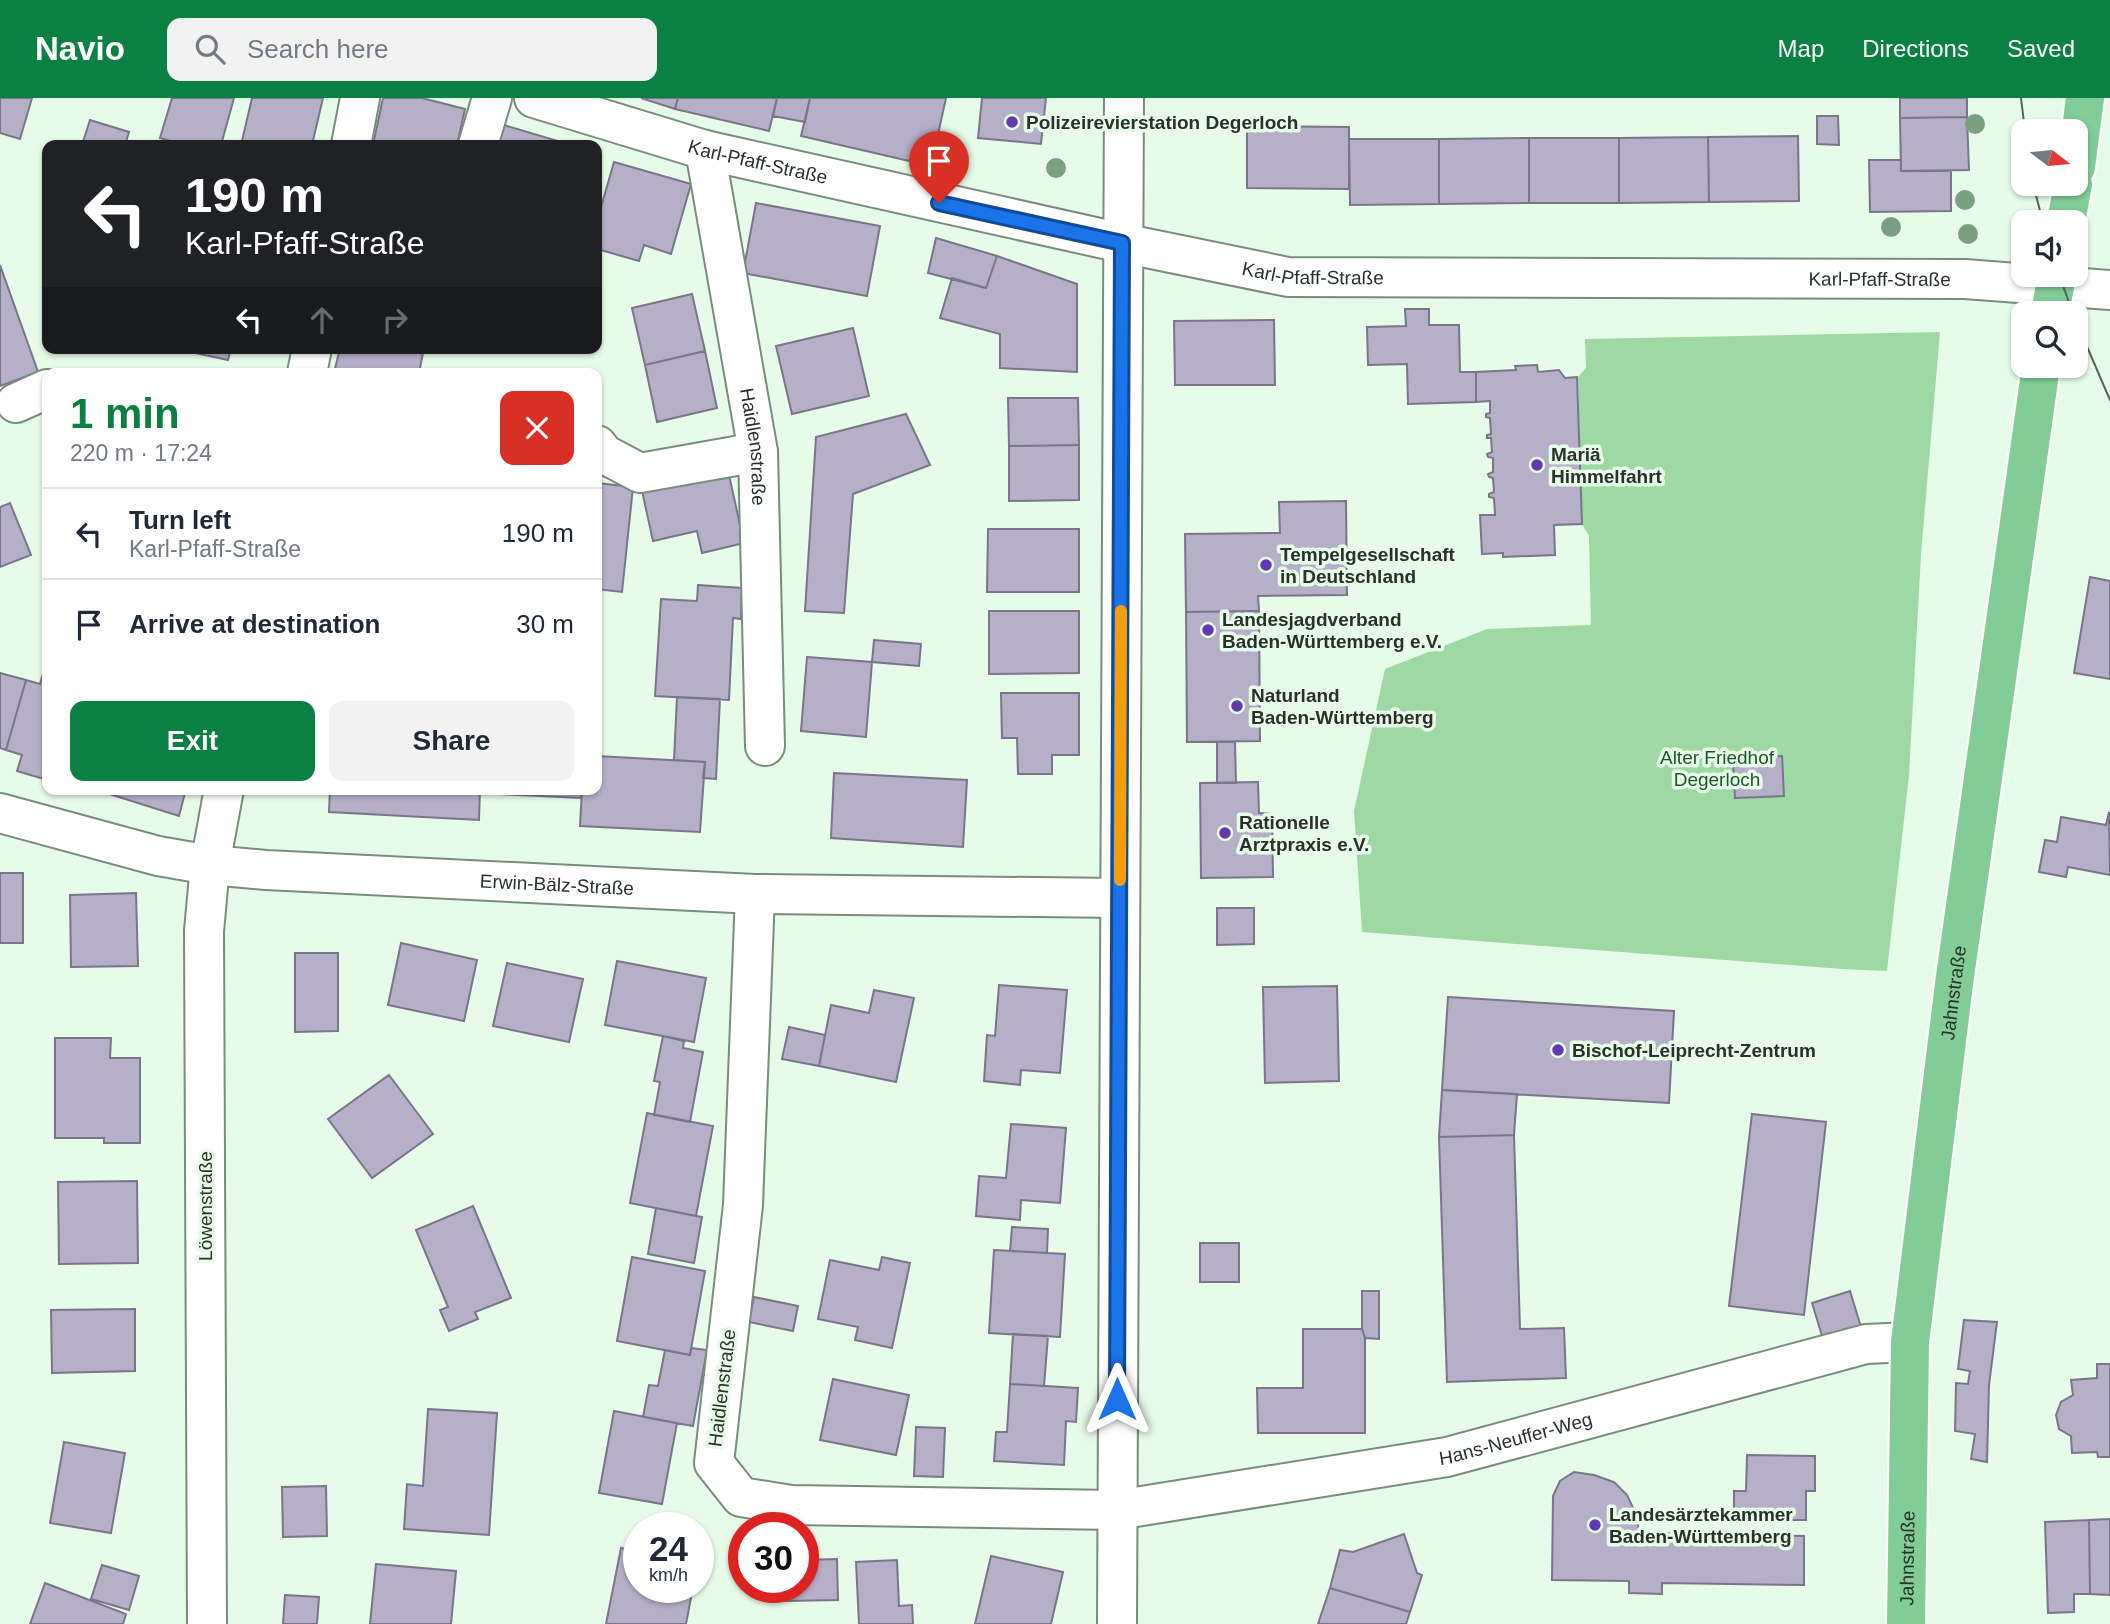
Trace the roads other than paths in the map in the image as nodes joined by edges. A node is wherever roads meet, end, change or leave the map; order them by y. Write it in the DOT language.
graph roads {
  1 [pos="360,98"];
  2 [pos="492,98"];
  3 [pos="534,98"];
  4 [pos="1124,98"];
  5 [pos="2085,98"];
  6 [pos="2082,119"];
  7 [pos="352,140"];
  8 [pos="479,140"];
  9 [pos="705,150"];
  10 [pos="1122,243"];
  11 [pos="2110,290"];
  12 [pos="2054,291"];
  13 [pos="2039,378"];
  14 [pos="602,451"];
  15 [pos="758,452"];
  16 [pos="765,746"];
  17 [pos="223,795"];
  18 [pos="0,813"];
  19 [pos="210,865"];
  20 [pos="755,894"];
  21 [pos="1119,898"];
  22 [pos="1910,1342"];
  23 [pos="1117,1510"];
  24 [pos="207,1624"];
  25 [pos="1117,1624"];
  26 [pos="1906,1624"];
  1 -- 7 [label="street"];
  2 -- 8 [label="street"];
  3 -- 9 [label="street, Karl-Pfaff-Straße"];
  4 -- 10 [label="street"];
  5 -- 6 [label="main road"];
  9 -- 10 [label="street, Karl-Pfaff-Straße"];
  9 -- 15 [label="street, Haidlenstraße"];
  10 -- 12 [label="street, Karl-Pfaff-Straße"];
  10 -- 21 [label="street"];
  11 -- 12 [label="street, Karl-Pfaff-Straße"];
  13 -- 22 [label="main road, Jahnstraße"];
  14 -- 15 [label="street"];
  15 -- 16 [label="street, Haidlenstraße"];
  17 -- 19 [label="street, Löwenstraße"];
  18 -- 19 [label="street, Erwin-Bälz-Straße"];
  19 -- 20 [label="street, Erwin-Bälz-Straße"];
  19 -- 24 [label="street, Löwenstraße"];
  20 -- 21 [label="street, Erwin-Bälz-Straße"];
  20 -- 23 [label="street, Haidlenstraße"];
  21 -- 23 [label="street"];
  22 -- 23 [label="street, Hans-Neuffer-Weg"];
  22 -- 26 [label="main road, Jahnstraße"];
  23 -- 25 [label="street"];
}
